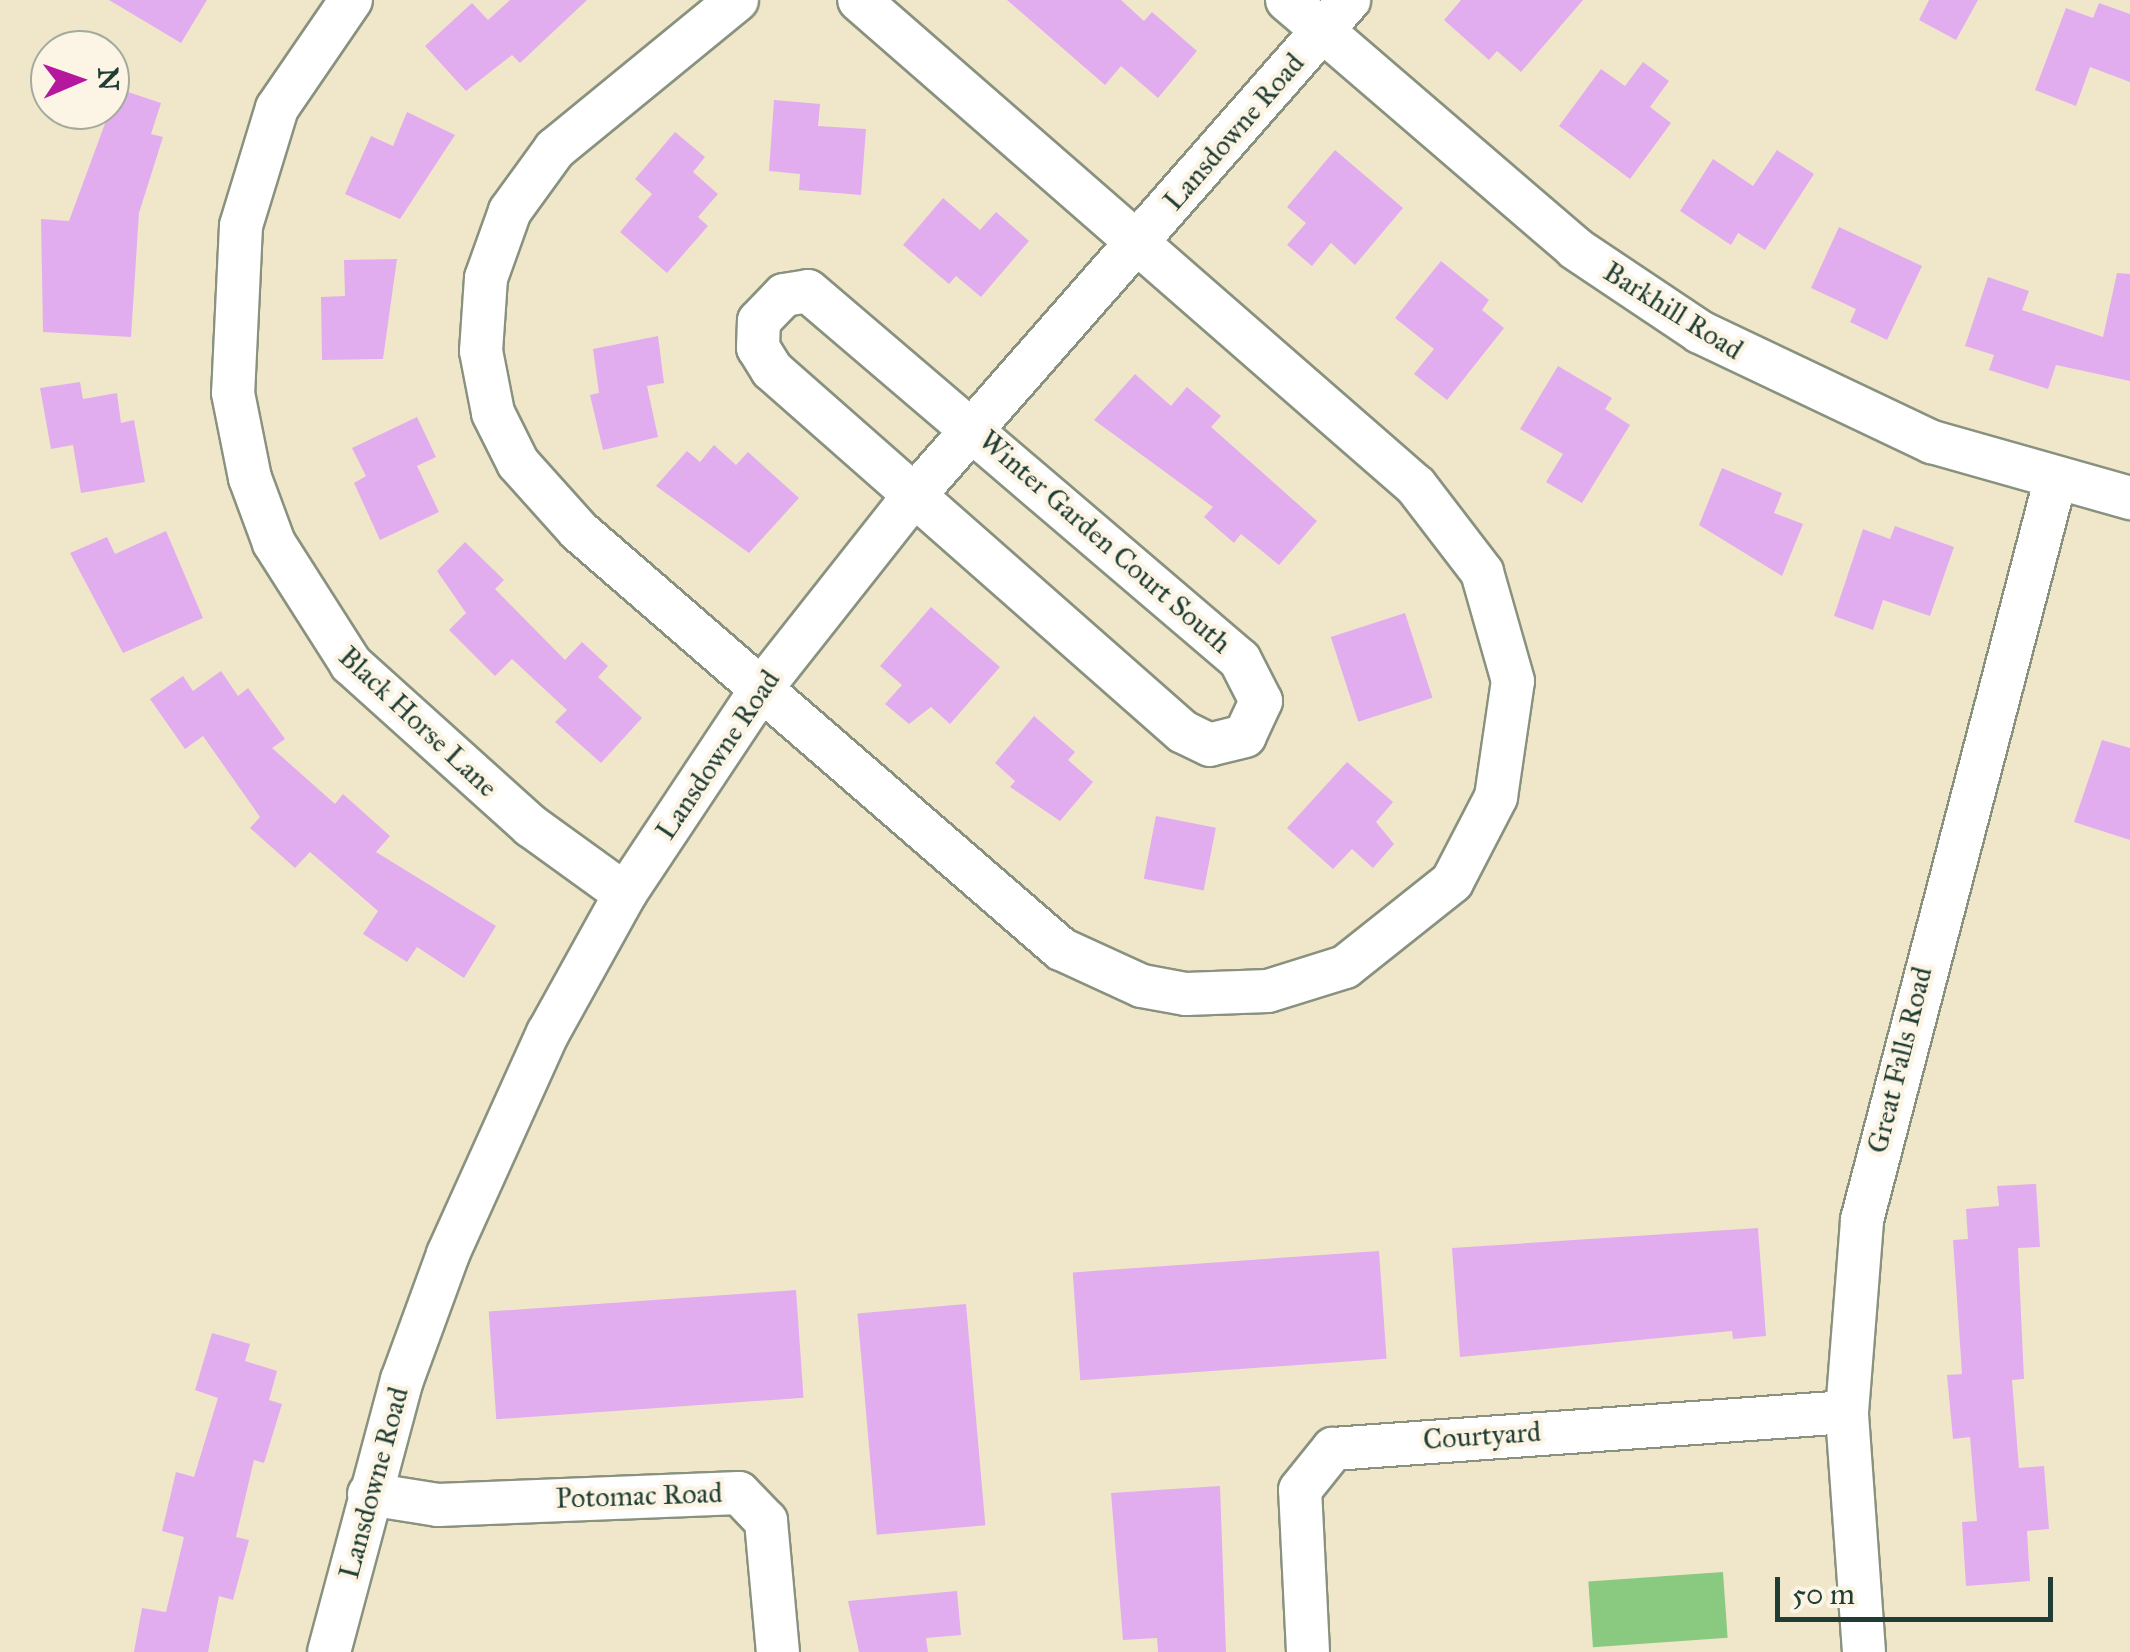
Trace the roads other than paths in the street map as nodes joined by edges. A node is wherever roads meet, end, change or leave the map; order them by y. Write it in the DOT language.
graph roads {
  1 [pos="351,0"];
  2 [pos="736,0"];
  3 [pos="859,0"];
  4 [pos="1288,0"];
  5 [pos="1335,16"];
  6 [pos="1138,242"];
  7 [pos="974,427"];
  8 [pos="2055,481"];
  9 [pos="912,498"];
  10 [pos="2130,498"];
  11 [pos="761,689"];
  12 [pos="626,894"];
  13 [pos="1847,1412"];
  14 [pos="369,1494"];
  15 [pos="329,1652"];
  16 [pos="778,1652"];
  17 [pos="1308,1652"];
  18 [pos="1864,1652"];
  1 -- 12 [label="street, Black Horse Lane"];
  2 -- 11 [label="street"];
  3 -- 6 [label="street"];
  4 -- 5 [label="street, Barkhill Road"];
  5 -- 6 [label="street, Lansdowne Road"];
  5 -- 8 [label="street, Barkhill Road"];
  6 -- 7 [label="street, Lansdowne Road"];
  6 -- 11 [label="street"];
  7 -- 9 [label="street, Lansdowne Road"];
  7 -- 9 [label="street, Winter Garden Court South"];
  7 -- 9 [label="street, Winter Garden Court South"];
  8 -- 10 [label="street, Barkhill Road"];
  8 -- 13 [label="street, Great Falls Road"];
  9 -- 11 [label="street, Lansdowne Road"];
  11 -- 12 [label="street, Lansdowne Road"];
  12 -- 14 [label="street, Lansdowne Road"];
  13 -- 17 [label="street, Courtyard"];
  13 -- 18 [label="street, Great Falls Road"];
  14 -- 15 [label="street, Lansdowne Road"];
  14 -- 16 [label="street, Potomac Road"];
}
